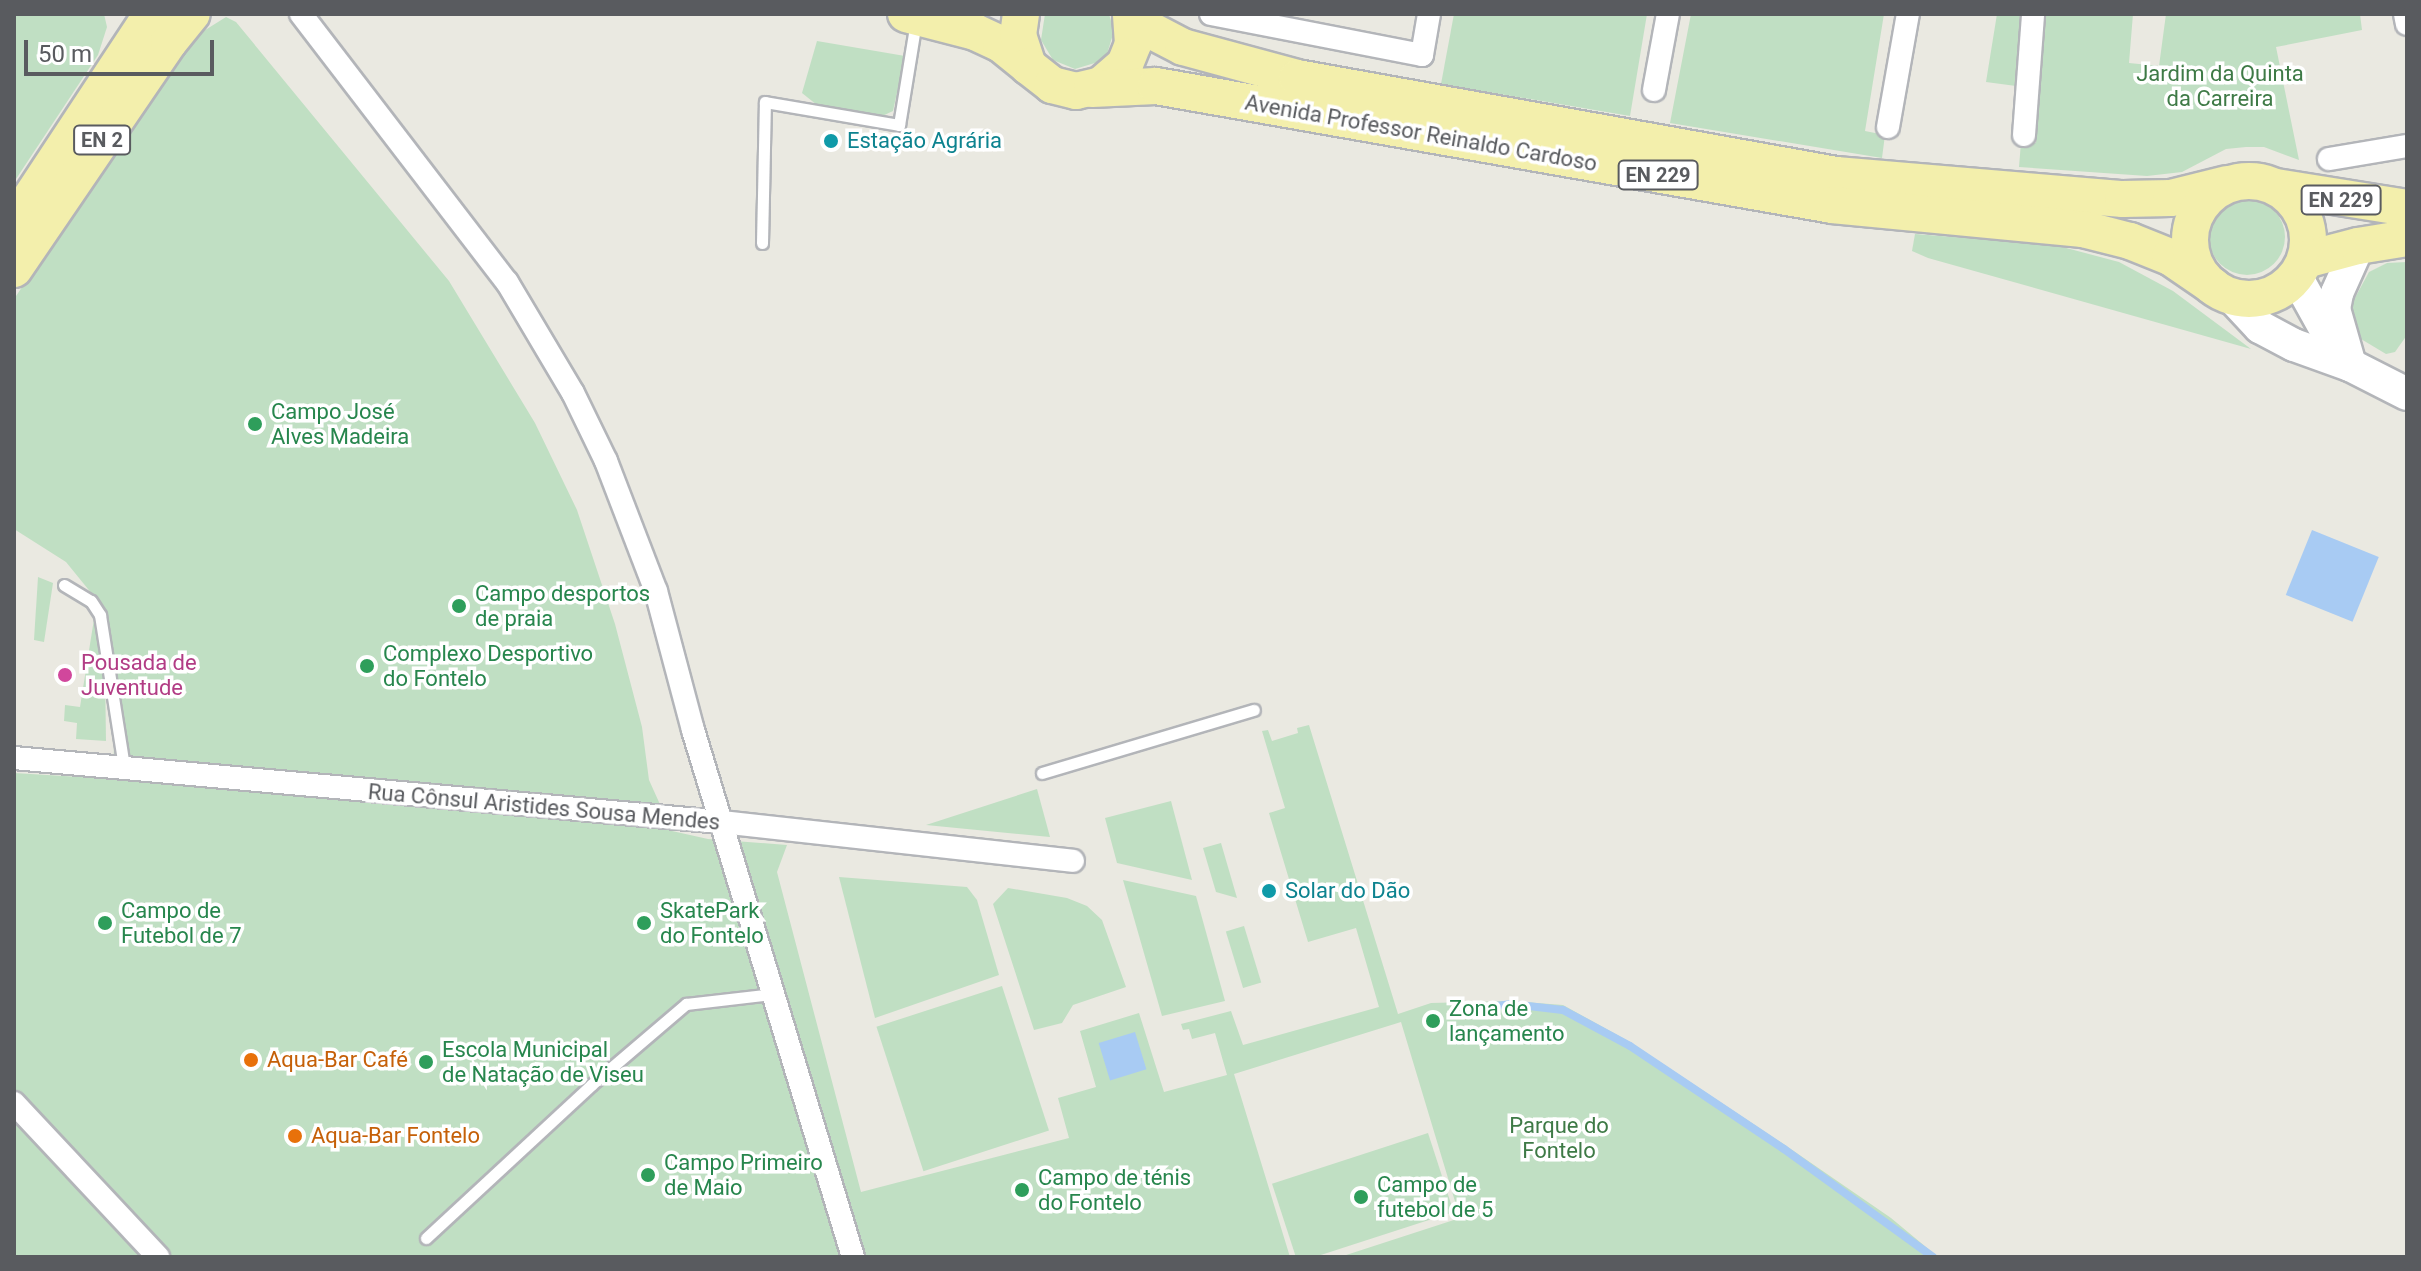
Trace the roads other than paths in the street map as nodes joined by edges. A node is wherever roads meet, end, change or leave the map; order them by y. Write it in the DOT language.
graph roads {
  1 [pos="152,14"];
  2 [pos="192,14"];
  3 [pos="290,14"];
  4 [pos="301,14"];
  5 [pos="1021,14"];
  6 [pos="1211,14"];
  7 [pos="1429,14"];
  8 [pos="1668,14"];
  9 [pos="1908,14"];
  10 [pos="2033,14"];
  11 [pos="2405,14"];
  12 [pos="911,15"];
  13 [pos="1132,18"];
  14 [pos="1272,20"];
  15 [pos="1311,24"];
  16 [pos="2407,24"];
  17 [pos="314,34"];
  18 [pos="1028,66"];
  19 [pos="1092,89"];
  20 [pos="1654,90"];
  21 [pos="1888,127"];
  22 [pos="2024,135"];
  23 [pos="2407,146"];
  24 [pos="2329,159"];
  25 [pos="2227,184"];
  26 [pos="2276,187"];
  27 [pos="2407,208"];
  28 [pos="14,223"];
  29 [pos="2407,238"];
  30 [pos="762,243"];
  31 [pos="2358,246"];
  32 [pos="14,269"];
  33 [pos="2301,269"];
  34 [pos="2223,292"];
  35 [pos="2350,365"];
  36 [pos="2407,394"];
  37 [pos="64,585"];
  38 [pos="1254,710"];
  39 [pos="14,758"];
  40 [pos="124,767"];
  41 [pos="1042,773"];
  42 [pos="721,822"];
  43 [pos="1073,861"];
  44 [pos="774,994"];
  45 [pos="14,1103"];
  46 [pos="426,1238"];
  47 [pos="158,1257"];
  48 [pos="853,1257"];
  1 -- 28 [label="main road, EN 2"];
  2 -- 32 [label="main road, EN 2"];
  3 -- 17 [label="street"];
  4 -- 17 [label="street"];
  5 -- 18 [label="main road"];
  6 -- 14 [label="street"];
  7 -- 15 [label="street"];
  8 -- 20 [label="street"];
  9 -- 21 [label="street"];
  10 -- 22 [label="street"];
  11 -- 16 [label="street"];
  12 -- 18 [label="main road, EN 229"];
  12 -- 30 [label="lane"];
  13 -- 19 [label="main road, EN 229"];
  13 -- 25 [label="main road, Avenida Professor Reinaldo Cardoso / EN 229"];
  14 -- 15 [label="street"];
  17 -- 42 [label="street"];
  18 -- 19 [label="main road, EN 229"];
  19 -- 34 [label="main road, Avenida Professor Reinaldo Cardoso / EN 229"];
  23 -- 24 [label="street"];
  25 -- 26 [label="main road, EN 229"];
  25 -- 34 [label="main road"];
  26 -- 27 [label="main road, EN 229"];
  26 -- 33 [label="main road, EN 229"];
  29 -- 31 [label="main road, EN 229"];
  31 -- 33 [label="main road, EN 229"];
  31 -- 35 [label="street"];
  33 -- 34 [label="main road, EN 229"];
  33 -- 35 [label="street"];
  34 -- 35 [label="street"];
  35 -- 36 [label="street"];
  37 -- 40 [label="lane"];
  38 -- 41 [label="lane"];
  39 -- 40 [label="street, Rua Cônsul Aristides Sousa Mendes"];
  40 -- 42 [label="street, Rua Cônsul Aristides Sousa Mendes"];
  42 -- 43 [label="street, Rua Cônsul Aristides Sousa Mendes"];
  42 -- 44 [label="street"];
  44 -- 46 [label="lane"];
  44 -- 48 [label="street"];
  45 -- 47 [label="street"];
}
